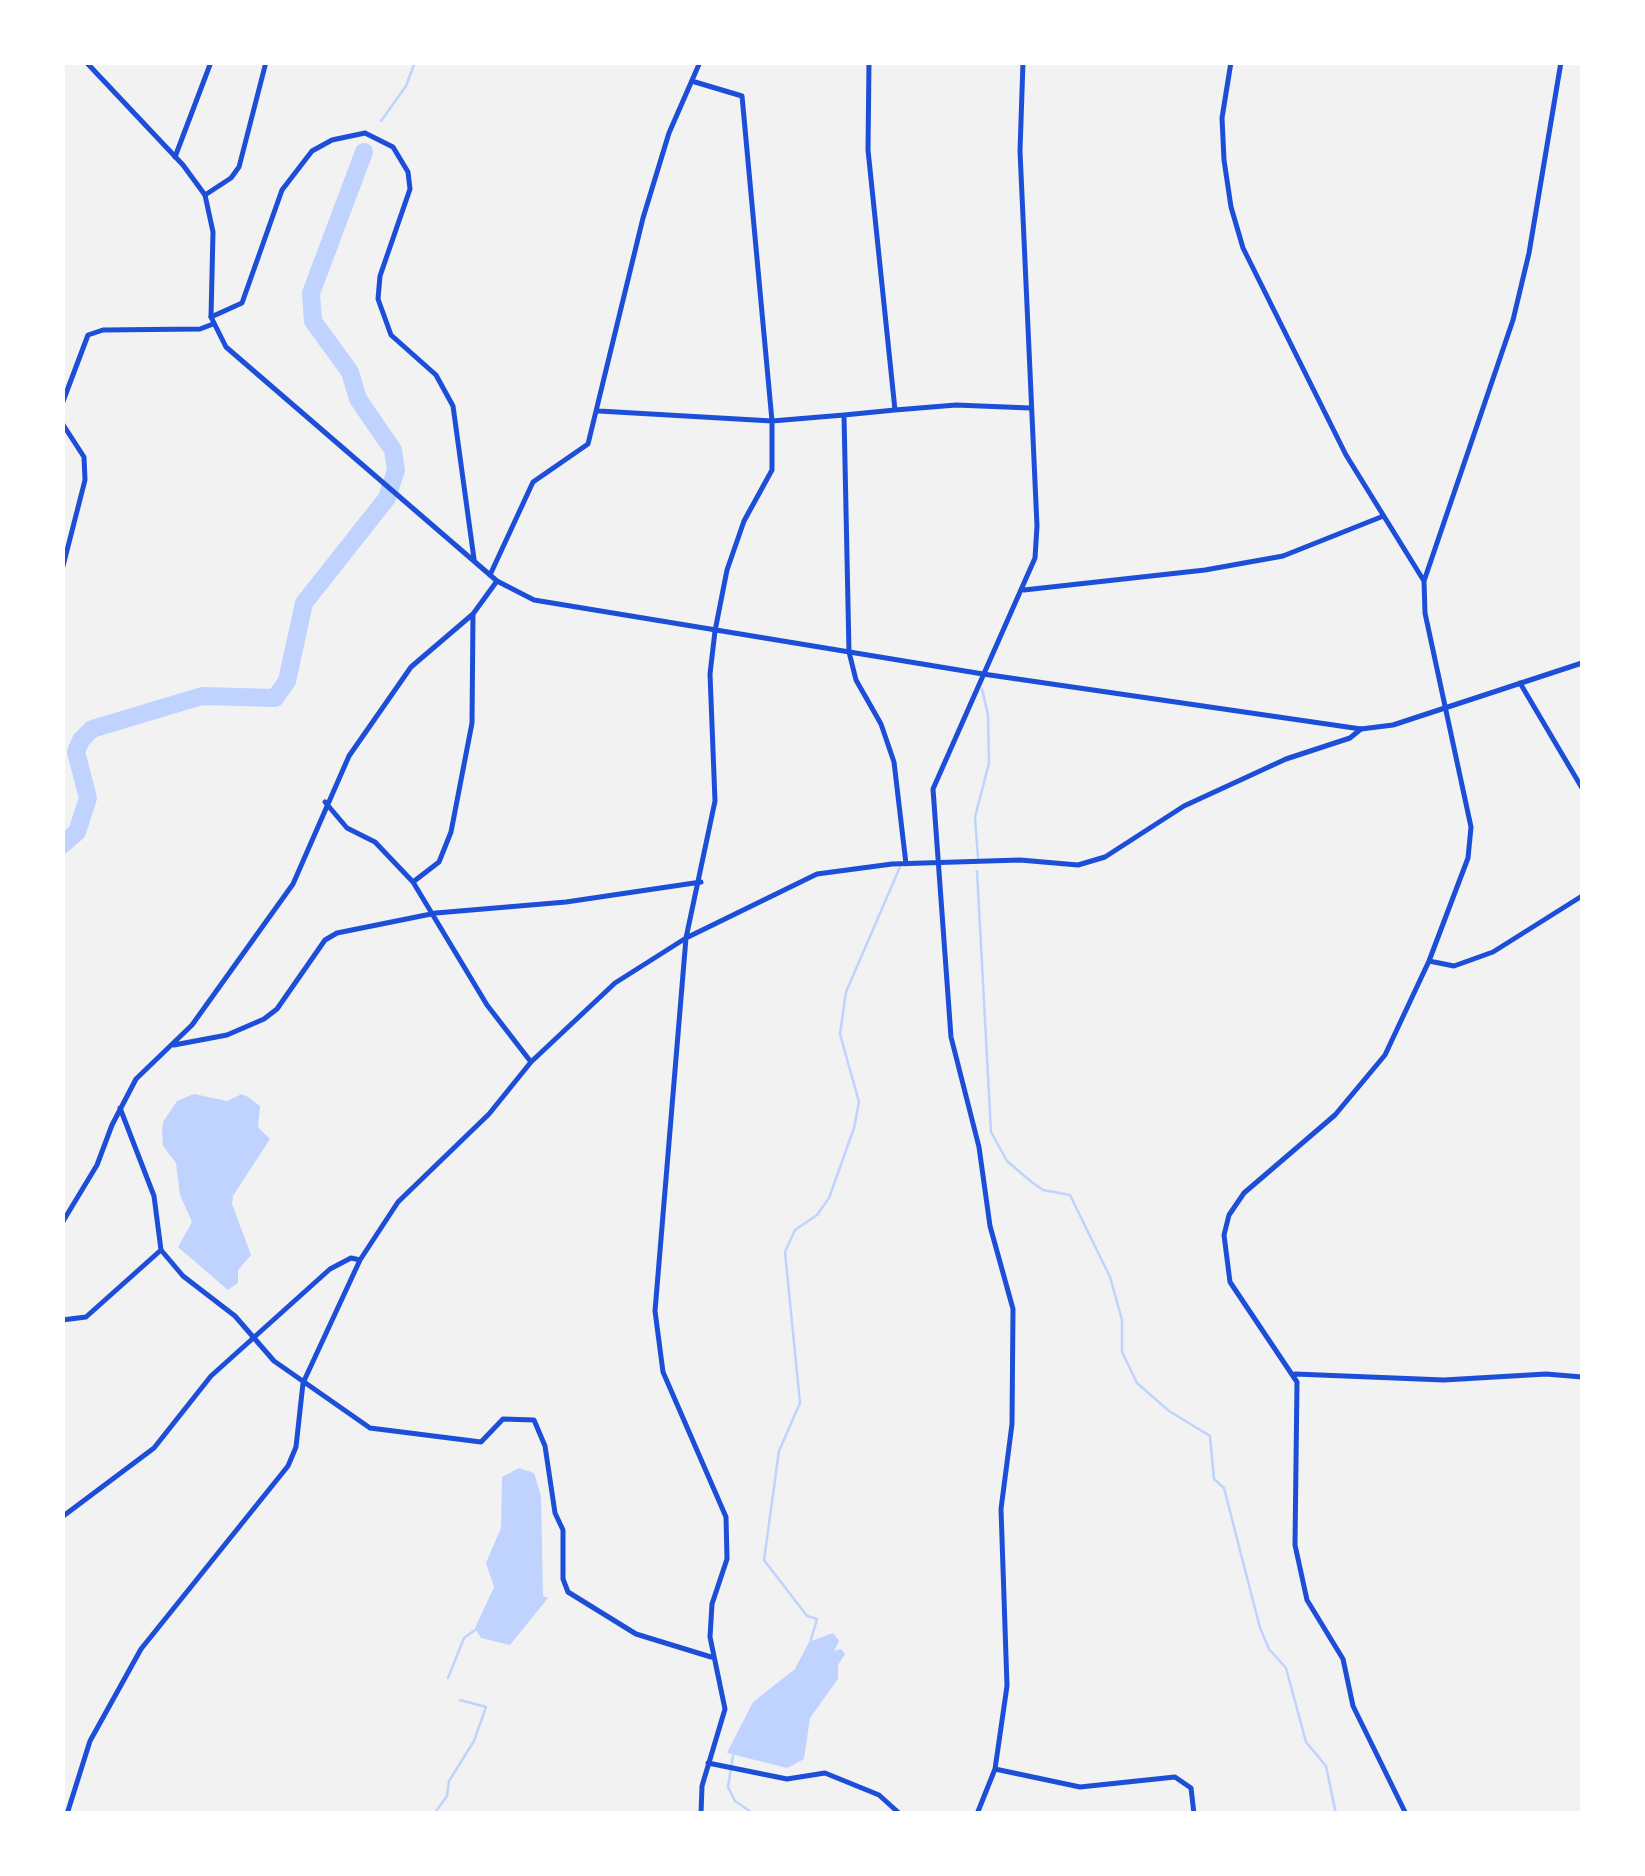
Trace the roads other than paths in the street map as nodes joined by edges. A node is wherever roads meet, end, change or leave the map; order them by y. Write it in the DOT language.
graph roads {
  1 [pos="86,62"];
  2 [pos="210,62"];
  3 [pos="266,62"];
  4 [pos="700,62"];
  5 [pos="869,62"];
  6 [pos="1023,62"];
  7 [pos="1231,62"];
  8 [pos="1562,62"];
  9 [pos="695,82"];
  10 [pos="174,156"];
  11 [pos="205,195"];
  12 [pos="212,320"];
  13 [pos="62,404"];
  14 [pos="1030,408"];
  15 [pos="895,410"];
  16 [pos="599,411"];
  17 [pos="844,415"];
  18 [pos="772,420"];
  19 [pos="62,423"];
  20 [pos="1381,517"];
  21 [pos="474,562"];
  22 [pos="62,570"];
  23 [pos="490,575"];
  24 [pos="496,581"];
  25 [pos="1424,581"];
  26 [pos="1024,590"];
  27 [pos="473,614"];
  28 [pos="715,631"];
  29 [pos="849,652"];
  30 [pos="1582,663"];
  31 [pos="983,674"];
  32 [pos="1520,682"];
  33 [pos="1446,708"];
  34 [pos="1362,728"];
  35 [pos="1582,788"];
  36 [pos="326,802"];
  37 [pos="906,864"];
  38 [pos="940,866"];
  39 [pos="414,882"];
  40 [pos="701,882"];
  41 [pos="1582,896"];
  42 [pos="436,913"];
  43 [pos="686,938"];
  44 [pos="1429,962"];
  45 [pos="174,1045"];
  46 [pos="530,1062"];
  47 [pos="120,1108"];
  48 [pos="62,1223"];
  49 [pos="162,1250"];
  50 [pos="360,1260"];
  51 [pos="62,1320"];
  52 [pos="252,1339"];
  53 [pos="1295,1374"];
  54 [pos="1582,1378"];
  55 [pos="303,1383"];
  56 [pos="62,1517"];
  57 [pos="711,1657"];
  58 [pos="708,1763"];
  59 [pos="995,1769"];
  60 [pos="66,1814"];
  61 [pos="700,1814"];
  62 [pos="900,1814"];
  63 [pos="977,1814"];
  64 [pos="1194,1814"];
  65 [pos="1406,1814"];
  1 -- 10 [label="street"];
  2 -- 10 [label="street"];
  3 -- 11 [label="street"];
  4 -- 9 [label="street"];
  5 -- 15 [label="street"];
  6 -- 14 [label="street"];
  7 -- 20 [label="street"];
  8 -- 25 [label="street"];
  9 -- 16 [label="street"];
  9 -- 18 [label="street"];
  10 -- 11 [label="street"];
  11 -- 12 [label="street"];
  12 -- 13 [label="street"];
  12 -- 21 [label="street"];
  12 -- 21 [label="street"];
  14 -- 15 [label="street"];
  14 -- 26 [label="street"];
  15 -- 17 [label="street"];
  16 -- 18 [label="street"];
  16 -- 23 [label="street"];
  17 -- 18 [label="street"];
  17 -- 29 [label="street"];
  18 -- 28 [label="street"];
  19 -- 22 [label="street"];
  20 -- 25 [label="street"];
  20 -- 26 [label="street"];
  21 -- 23 [label="street"];
  23 -- 24 [label="street"];
  24 -- 27 [label="street"];
  24 -- 28 [label="street"];
  25 -- 33 [label="street"];
  26 -- 31 [label="street"];
  27 -- 36 [label="street"];
  27 -- 39 [label="street"];
  28 -- 29 [label="street"];
  28 -- 40 [label="street"];
  29 -- 31 [label="street"];
  29 -- 37 [label="street"];
  30 -- 32 [label="street"];
  31 -- 34 [label="street"];
  31 -- 38 [label="street"];
  32 -- 33 [label="street"];
  32 -- 35 [label="street"];
  33 -- 34 [label="street"];
  33 -- 44 [label="street"];
  34 -- 38 [label="street"];
  36 -- 39 [label="street"];
  36 -- 45 [label="street"];
  37 -- 38 [label="street"];
  37 -- 43 [label="street"];
  38 -- 59 [label="street"];
  39 -- 42 [label="street"];
  40 -- 42 [label="street"];
  40 -- 43 [label="street"];
  41 -- 44 [label="street"];
  42 -- 45 [label="street"];
  42 -- 46 [label="street"];
  43 -- 46 [label="street"];
  43 -- 57 [label="street"];
  44 -- 53 [label="street"];
  45 -- 47 [label="street"];
  46 -- 50 [label="street"];
  47 -- 48 [label="street"];
  47 -- 49 [label="street"];
  49 -- 51 [label="street"];
  49 -- 52 [label="street"];
  50 -- 52 [label="street"];
  50 -- 55 [label="street"];
  52 -- 55 [label="street"];
  52 -- 56 [label="street"];
  53 -- 54 [label="street"];
  53 -- 65 [label="street"];
  55 -- 57 [label="street"];
  55 -- 60 [label="street"];
  57 -- 58 [label="street"];
  58 -- 61 [label="street"];
  58 -- 62 [label="street"];
  59 -- 63 [label="street"];
  59 -- 64 [label="street"];
}
